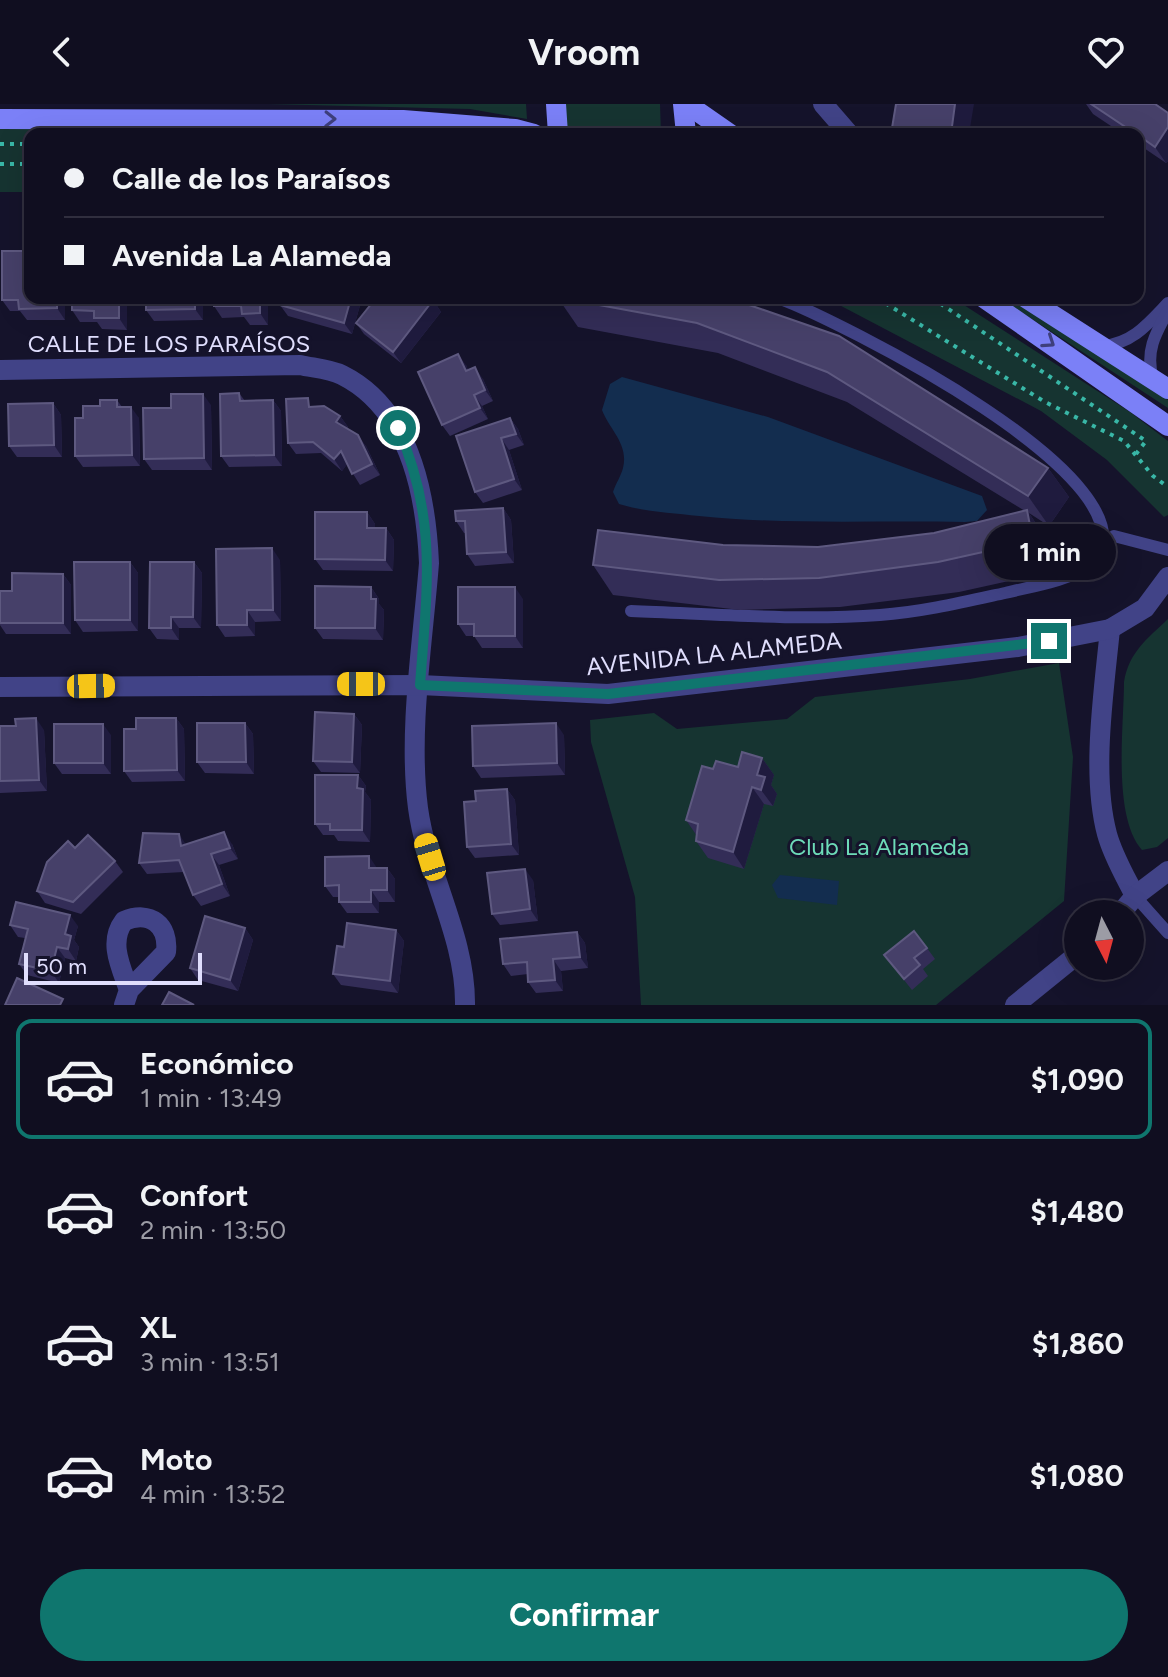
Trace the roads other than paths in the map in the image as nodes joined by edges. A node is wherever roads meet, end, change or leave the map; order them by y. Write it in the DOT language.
graph roads {
  1 [pos="556,104"];
  2 [pos="685,104"];
  3 [pos="823,104"];
  4 [pos="0,119"];
  5 [pos="503,128"];
  6 [pos="558,128"];
  7 [pos="686,128"];
  8 [pos="721,128"];
  9 [pos="844,128"];
  10 [pos="1168,303"];
  11 [pos="794,304"];
  12 [pos="993,304"];
  13 [pos="1036,304"];
  14 [pos="1168,311"];
  15 [pos="1103,346"];
  16 [pos="0,370"];
  17 [pos="1161,384"];
  18 [pos="1168,426"];
  19 [pos="1054,443"];
  20 [pos="1168,550"];
  21 [pos="1168,577"];
  22 [pos="631,611"];
  23 [pos="1110,629"];
  24 [pos="420,685"];
  25 [pos="0,687"];
  26 [pos="1168,871"];
  27 [pos="1135,896"];
  28 [pos="1132,900"];
  29 [pos="1168,933"];
  30 [pos="1064,965"];
  31 [pos="465,1005"];
  32 [pos="1015,1005"];
  1 -- 6 [label="street"];
  2 -- 7 [label="street"];
  2 -- 8 [label="street"];
  3 -- 9 [label="street"];
  4 -- 5 [label="street, one-way"];
  10 -- 15 [label="lane"];
  11 -- 19 [label="lane"];
  12 -- 18 [label="street, one-way"];
  13 -- 15 [label="street"];
  14 -- 17 [label="lane"];
  15 -- 17 [label="street"];
  16 -- 24 [label="street, CALLE DE LOS PARAÍSOS"];
  20 -- 22 [label="lane"];
  21 -- 23 [label="street, AVENIDA LA ALAMEDA"];
  23 -- 24 [label="street, AVENIDA LA ALAMEDA"];
  23 -- 27 [label="street"];
  24 -- 25 [label="street, AVENIDA LA ALAMEDA"];
  24 -- 31 [label="street, CALLE DE LOS PARAÍSOS"];
  26 -- 27 [label="street"];
  27 -- 28 [label="street"];
  27 -- 29 [label="lane"];
  30 -- 32 [label="street"];
}
